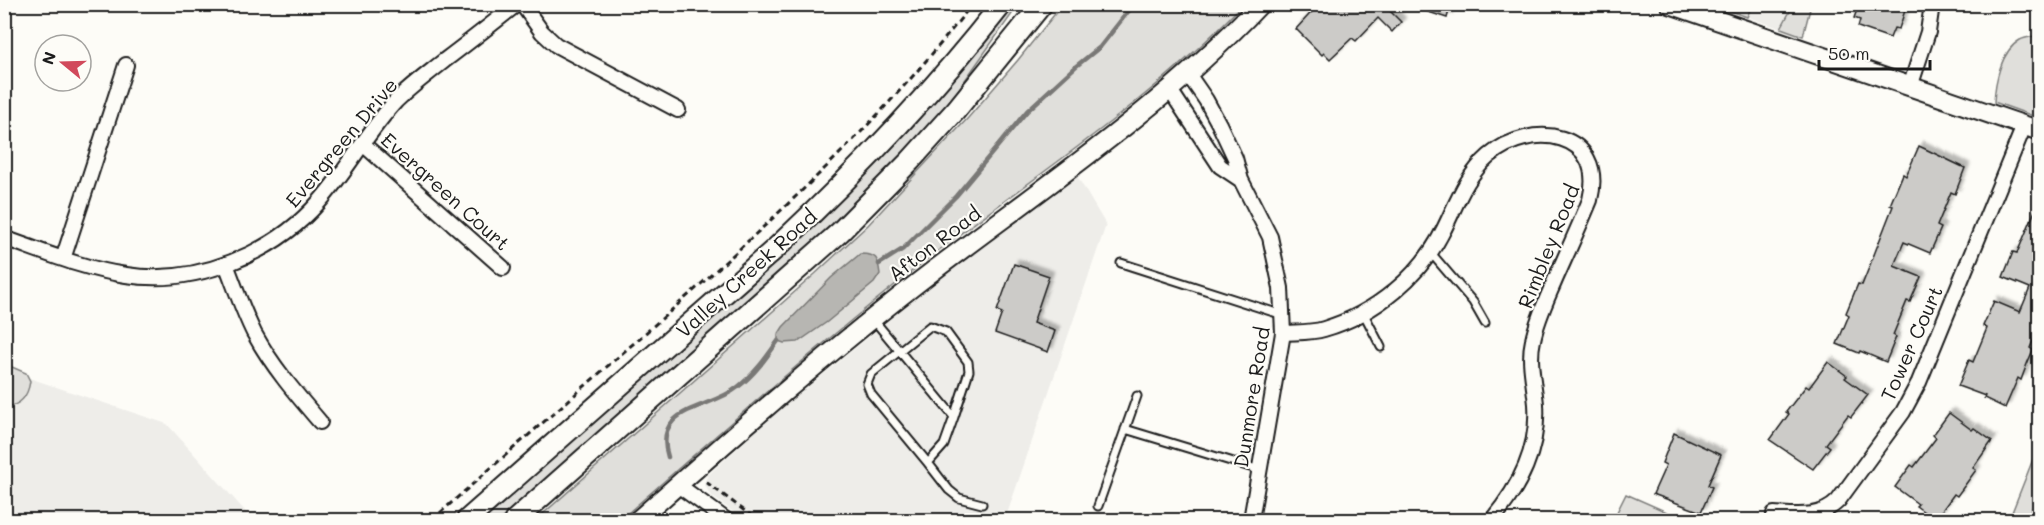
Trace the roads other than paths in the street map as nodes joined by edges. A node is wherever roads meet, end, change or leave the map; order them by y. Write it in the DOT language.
graph roads {
  1 [pos="517,4"];
  2 [pos="522,4"];
  3 [pos="1002,4"];
  4 [pos="1042,4"];
  5 [pos="1260,4"];
  6 [pos="1670,4"];
  7 [pos="1932,4"];
  8 [pos="126,65"];
  9 [pos="1188,74"];
  10 [pos="1910,87"];
  11 [pos="1170,90"];
  12 [pos="678,110"];
  13 [pos="2032,129"];
  14 [pos="363,144"];
  15 [pos="1241,180"];
  16 [pos="4,238"];
  17 [pos="1431,253"];
  18 [pos="63,259"];
  19 [pos="1121,263"];
  20 [pos="226,264"];
  21 [pos="503,268"];
  22 [pos="1363,312"];
  23 [pos="1283,315"];
  24 [pos="873,319"];
  25 [pos="1485,323"];
  26 [pos="1283,333"];
  27 [pos="1381,346"];
  28 [pos="898,350"];
  29 [pos="1137,396"];
  30 [pos="954,417"];
  31 [pos="320,422"];
  32 [pos="1125,429"];
  33 [pos="928,463"];
  34 [pos="1260,470"];
  35 [pos="678,485"];
  36 [pos="982,504"];
  37 [pos="1098,506"];
  38 [pos="1774,514"];
  39 [pos="467,520"];
  40 [pos="515,520"];
  41 [pos="638,520"];
  42 [pos="726,520"];
  43 [pos="1251,520"];
  44 [pos="1492,520"];
  1 -- 14 [label="street, Evergreen Drive"];
  2 -- 12 [label="street"];
  3 -- 39 [label="main road, Valley Creek Road"];
  4 -- 40 [label="main road, Valley Creek Road"];
  5 -- 9 [label="street, Afton Road"];
  6 -- 10 [label="street"];
  7 -- 10 [label="street"];
  8 -- 18 [label="street"];
  9 -- 11 [label="street, Afton Road"];
  9 -- 15 [label="street, Dunmore Road"];
  10 -- 13 [label="street"];
  11 -- 15 [label="street, Dunmore Road"];
  11 -- 24 [label="street, Afton Road"];
  13 -- 38 [label="street, Tower Court"];
  14 -- 20 [label="street, Evergreen Drive"];
  14 -- 21 [label="street, Evergreen Court"];
  15 -- 23 [label="street, Dunmore Road"];
  16 -- 18 [label="street, Evergreen Drive"];
  17 -- 22 [label="street, Rimbley Road"];
  17 -- 25 [label="lane"];
  17 -- 44 [label="street, Rimbley Road"];
  18 -- 20 [label="street, Evergreen Drive"];
  19 -- 23 [label="lane"];
  20 -- 31 [label="street"];
  22 -- 26 [label="street, Rimbley Road"];
  22 -- 27 [label="lane"];
  23 -- 26 [label="street, Dunmore Road"];
  24 -- 28 [label="lane"];
  24 -- 35 [label="street, Afton Road"];
  26 -- 34 [label="street, Dunmore Road"];
  28 -- 30 [label="lane"];
  28 -- 30 [label="lane"];
  28 -- 33 [label="lane"];
  29 -- 32 [label="lane"];
  30 -- 33 [label="lane"];
  32 -- 34 [label="lane"];
  32 -- 37 [label="lane"];
  33 -- 36 [label="lane"];
  34 -- 43 [label="street, Dunmore Road"];
  35 -- 41 [label="street, Afton Road"];
  35 -- 42 [label="street"];
}
